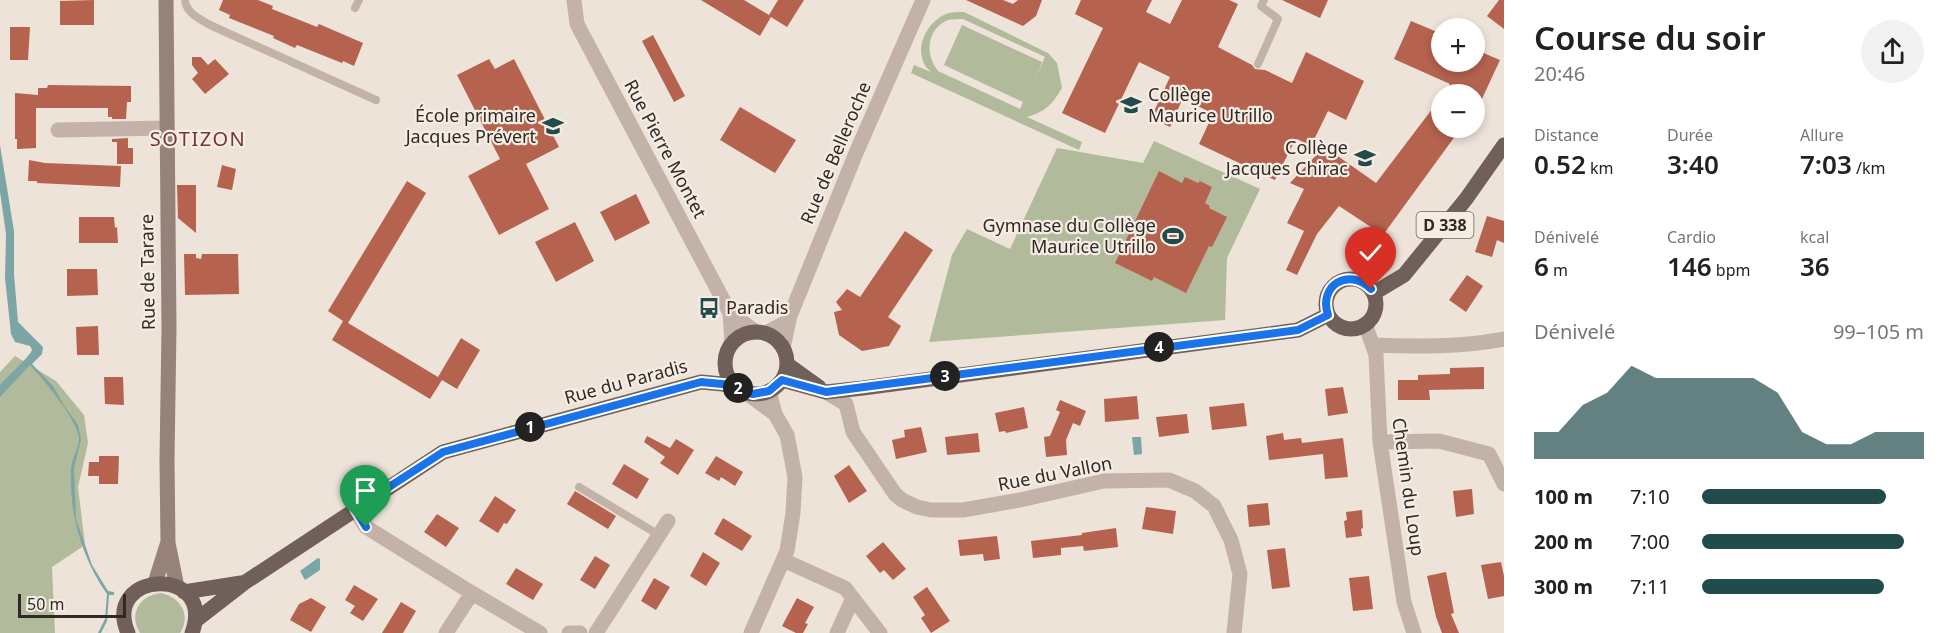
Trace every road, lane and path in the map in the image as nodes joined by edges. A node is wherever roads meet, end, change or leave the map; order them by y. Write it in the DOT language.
graph roads {
  1 [pos="166,0"];
  2 [pos="184,0"];
  3 [pos="574,0"];
  4 [pos="923,0"];
  5 [pos="1264,0"];
  6 [pos="1258,64"];
  7 [pos="376,100"];
  8 [pos="166,128"];
  9 [pos="58,130"];
  10 [pos="1504,145"];
  11 [pos="1374,293"];
  12 [pos="730,313"];
  13 [pos="1328,315"];
  14 [pos="787,322"];
  15 [pos="1365,324"];
  16 [pos="761,333"];
  17 [pos="1504,339"];
  18 [pos="732,343"];
  19 [pos="1373,345"];
  20 [pos="783,348"];
  21 [pos="724,362"];
  22 [pos="787,364"];
  23 [pos="782,380"];
  24 [pos="701,382"];
  25 [pos="739,388"];
  26 [pos="769,391"];
  27 [pos="826,392"];
  28 [pos="775,414"];
  29 [pos="1380,442"];
  30 [pos="1504,484"];
  31 [pos="579,487"];
  32 [pos="355,509"];
  33 [pos="668,521"];
  34 [pos="659,535"];
  35 [pos="168,543"];
  36 [pos="783,560"];
  37 [pos="155,583"];
  38 [pos="244,583"];
  39 [pos="180,589"];
  40 [pos="472,593"];
  41 [pos="853,598"];
  42 [pos="194,627"];
  43 [pos="128,633"];
  44 [pos="446,633"];
  45 [pos="540,633"];
  46 [pos="569,633"];
  47 [pos="580,633"];
  48 [pos="596,633"];
  49 [pos="751,633"];
  50 [pos="837,633"];
  51 [pos="880,633"];
  52 [pos="1234,633"];
  53 [pos="1414,633"];
  1 -- 8 [label="main road, Rue de Tarare"];
  2 -- 7 [label="lane"];
  3 -- 12 [label="street, Rue Pierre Montet"];
  4 -- 14 [label="street, Rue de Belleroche"];
  5 -- 6 [label="lane"];
  8 -- 9 [label="street"];
  8 -- 35 [label="main road, Rue de Tarare"];
  10 -- 11 [label="main road, D 338"];
  11 -- 13 [label="main road"];
  11 -- 15 [label="main road"];
  12 -- 16 [label="street, Rue Pierre Montet"];
  12 -- 18 [label="street, Rue Pierre Montet"];
  13 -- 15 [label="main road"];
  13 -- 27 [label="main road"];
  14 -- 16 [label="street"];
  14 -- 20 [label="street, Rue de Belleroche"];
  15 -- 19 [label="street, Chemin du Loup"];
  16 -- 18 [label="main road"];
  16 -- 20 [label="main road"];
  17 -- 19 [label="street"];
  18 -- 21 [label="main road"];
  19 -- 29 [label="street, Chemin du Loup"];
  20 -- 22 [label="main road"];
  21 -- 24 [label="main road, Rue du Paradis"];
  21 -- 25 [label="main road"];
  22 -- 23 [label="main road"];
  22 -- 27 [label="main road"];
  23 -- 26 [label="main road"];
  23 -- 27 [label="main road"];
  24 -- 25 [label="main road, Rue du Paradis"];
  24 -- 32 [label="main road, Rue du Paradis"];
  25 -- 26 [label="main road"];
  25 -- 28 [label="street"];
  26 -- 28 [label="street"];
  27 -- 52 [label="street, Rue du Vallon"];
  28 -- 36 [label="street"];
  29 -- 30 [label="street"];
  29 -- 53 [label="street, Chemin du Loup"];
  31 -- 34 [label="lane"];
  32 -- 38 [label="main road, Rue du Paradis"];
  32 -- 40 [label="street"];
  33 -- 34 [label="street"];
  34 -- 48 [label="street"];
  35 -- 37 [label="main road, Rue de Tarare"];
  35 -- 39 [label="main road, Rue de Tarare"];
  36 -- 41 [label="street"];
  36 -- 49 [label="street"];
  37 -- 39 [label="main road, Rue du Paradis"];
  37 -- 43 [label="main road"];
  38 -- 39 [label="main road, Rue du Paradis"];
  38 -- 42 [label="main road, Rue du Paradis"];
  39 -- 42 [label="main road"];
  40 -- 44 [label="street"];
  40 -- 45 [label="street"];
  41 -- 50 [label="street"];
  41 -- 51 [label="street"];
  46 -- 47 [label="street"];
}
